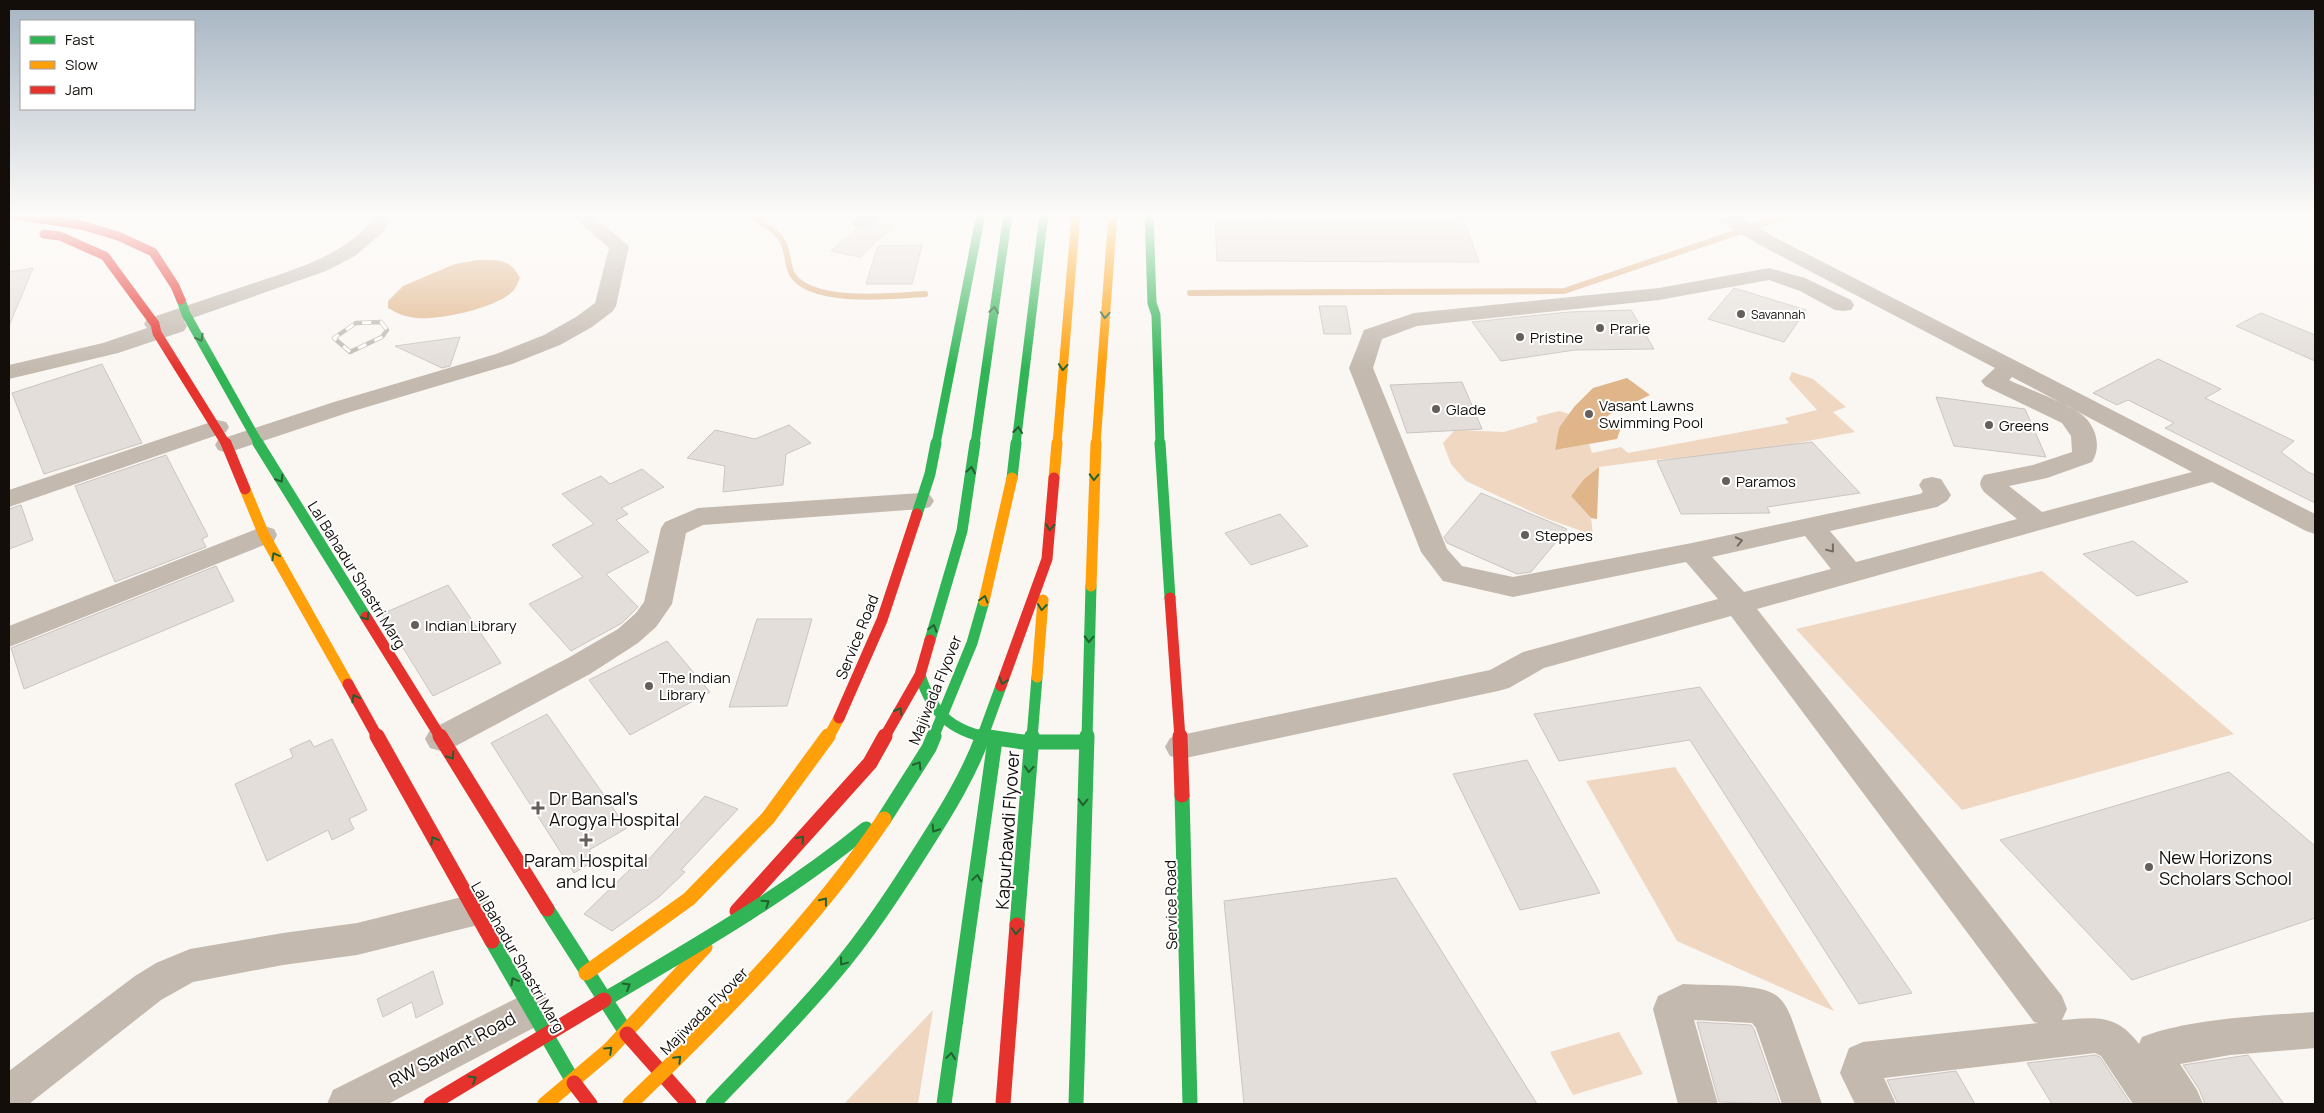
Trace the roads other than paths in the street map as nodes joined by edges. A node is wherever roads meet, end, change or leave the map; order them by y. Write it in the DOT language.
graph roads {
  1 [pos="113,266"];
  2 [pos="162,266"];
  3 [pos="321,266"];
  4 [pos="614,266"];
  5 [pos="972,266"];
  6 [pos="1000,266"];
  7 [pos="1038,266"];
  8 [pos="1072,266"];
  9 [pos="1109,266"];
  10 [pos="1151,266"];
  11 [pos="1815,266"];
  12 [pos="158,281"];
  13 [pos="145,285"];
  14 [pos="175,286"];
  15 [pos="137,299"];
  16 [pos="1167,304"];
  17 [pos="1843,305"];
  18 [pos="1156,315"];
  19 [pos="188,317"];
  20 [pos="156,329"];
  21 [pos="2011,367"];
  22 [pos="9,372"];
  23 [pos="222,436"];
  24 [pos="254,436"];
  25 [pos="2216,473"];
  26 [pos="1932,485"];
  27 [pos="9,498"];
  28 [pos="922,501"];
  29 [pos="2038,522"];
  30 [pos="2315,524"];
  31 [pos="1812,526"];
  32 [pos="264,535"];
  33 [pos="1692,552"];
  34 [pos="1047,559"];
  35 [pos="1850,573"];
  36 [pos="1737,603"];
  37 [pos="9,637"];
  38 [pos="920,675"];
  39 [pos="441,740"];
  40 [pos="995,740"];
  41 [pos="1085,742"];
  42 [pos="1181,747"];
  43 [pos="892,807"];
  44 [pos="474,910"];
  45 [pos="586,973"];
  46 [pos="530,1009"];
  47 [pos="2048,1010"];
  48 [pos="2315,1030"];
  49 [pos="627,1034"];
  50 [pos="574,1084"];
  51 [pos="9,1095"];
  52 [pos="347,1104"];
  53 [pos="431,1104"];
  54 [pos="545,1104"];
  55 [pos="590,1104"];
  56 [pos="630,1104"];
  57 [pos="689,1104"];
  58 [pos="713,1104"];
  59 [pos="944,1104"];
  60 [pos="1003,1104"];
  61 [pos="1076,1104"];
  62 [pos="1190,1104"];
  63 [pos="1698,1104"];
  64 [pos="1802,1104"];
  65 [pos="1876,1104"];
  66 [pos="2156,1104"];
  67 [pos="2183,1104"];
  1 -- 15 [label="main road, Lal Bahadur Shastri Marg"];
  2 -- 14 [label="main road, Lal Bahadur Shastri Marg"];
  3 -- 19 [label="street"];
  4 -- 24 [label="street"];
  5 -- 28 [label="main road, Service Road"];
  38 -- 6 [label="main road, one-way"];
  43 -- 7 [label="main road, Majiwada Flyover, one-way, bridge"];
  8 -- 34 [label="main road, one-way, bridge"];
  9 -- 41 [label="main road, one-way"];
  10 -- 18 [label="main road, Service Road"];
  11 -- 21 [label="street"];
  12 -- 14 [label="main road"];
  13 -- 15 [label="main road"];
  14 -- 19 [label="main road, Lal Bahadur Shastri Marg"];
  15 -- 20 [label="main road, Lal Bahadur Shastri Marg"];
  16 -- 18 [label="main road"];
  17 -- 33 [label="street"];
  18 -- 42 [label="main road, Service Road"];
  19 -- 20 [label="street"];
  19 -- 24 [label="main road, Lal Bahadur Shastri Marg, one-way"];
  20 -- 22 [label="street"];
  20 -- 23 [label="main road, Lal Bahadur Shastri Marg"];
  21 -- 25 [label="street"];
  21 -- 29 [label="street"];
  23 -- 24 [label="street"];
  23 -- 27 [label="street"];
  23 -- 32 [label="main road, Lal Bahadur Shastri Marg"];
  24 -- 39 [label="main road, Lal Bahadur Shastri Marg, one-way"];
  25 -- 29 [label="street"];
  25 -- 30 [label="street"];
  26 -- 31 [label="street"];
  28 -- 39 [label="street"];
  28 -- 45 [label="main road, Service Road"];
  29 -- 35 [label="street"];
  33 -- 31 [label="street, one-way"];
  31 -- 35 [label="street, one-way"];
  32 -- 37 [label="street"];
  44 -- 32 [label="main road, Lal Bahadur Shastri Marg, one-way"];
  33 -- 36 [label="street"];
  34 -- 58 [label="main road, one-way, bridge"];
  34 -- 60 [label="main road, Kapurbawdi Flyover, one-way, bridge"];
  35 -- 36 [label="street"];
  36 -- 42 [label="street"];
  36 -- 47 [label="street"];
  38 -- 40 [label="main road"];
  49 -- 38 [label="main road, one-way"];
  39 -- 45 [label="main road, Lal Bahadur Shastri Marg, one-way"];
  40 -- 41 [label="main road"];
  59 -- 40 [label="main road, one-way"];
  41 -- 61 [label="main road, one-way"];
  42 -- 62 [label="main road, Service Road"];
  53 -- 43 [label="main road, one-way, bridge"];
  56 -- 43 [label="main road, Majiwada Flyover, one-way, bridge"];
  46 -- 44 [label="main road, Lal Bahadur Shastri Marg, one-way"];
  44 -- 51 [label="street"];
  45 -- 49 [label="main road, Lal Bahadur Shastri Marg"];
  46 -- 50 [label="main road, Lal Bahadur Shastri Marg"];
  46 -- 52 [label="street, RW Sawant Road"];
  48 -- 67 [label="street"];
  50 -- 49 [label="main road, one-way"];
  49 -- 57 [label="main road, Lal Bahadur Shastri Marg"];
  50 -- 54 [label="main road"];
  50 -- 55 [label="main road, Lal Bahadur Shastri Marg"];
  63 -- 64 [label="street"];
  65 -- 66 [label="street"];
}
